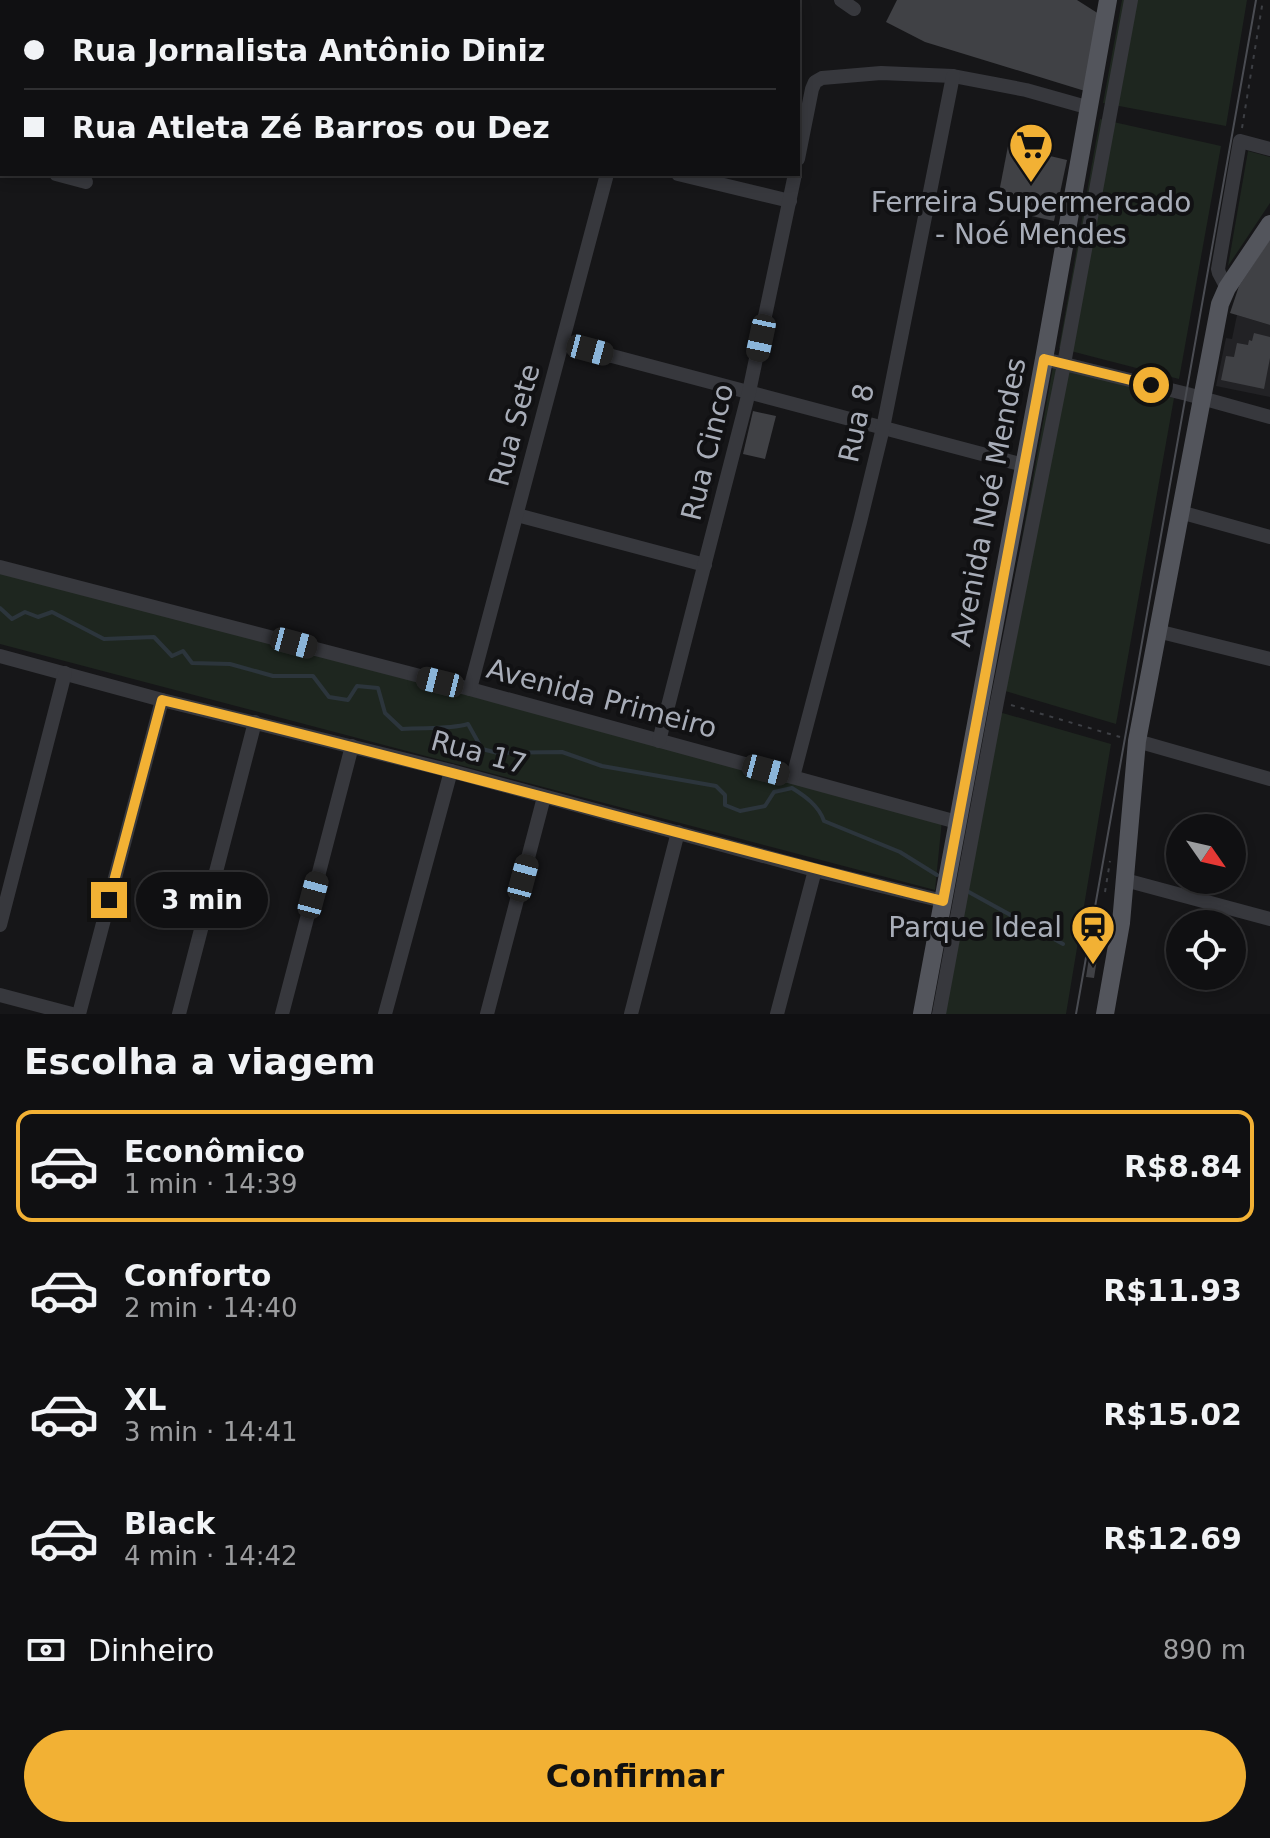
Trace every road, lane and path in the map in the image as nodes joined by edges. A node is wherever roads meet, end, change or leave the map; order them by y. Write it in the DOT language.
graph roads {
  1 [pos="841,0"];
  2 [pos="1131,0"];
  3 [pos="1263,0"];
  4 [pos="1104,2"];
  5 [pos="854,9"];
  6 [pos="953,76"];
  7 [pos="1090,108"];
  8 [pos="1240,141"];
  9 [pos="800,149"];
  10 [pos="1270,149"];
  11 [pos="64,176"];
  12 [pos="606,176"];
  13 [pos="686,176"];
  14 [pos="795,176"];
  15 [pos="86,182"];
  16 [pos="790,201"];
  17 [pos="1270,224"];
  18 [pos="1227,288"];
  19 [pos="563,343"];
  20 [pos="1044,359"];
  21 [pos="1064,364"];
  22 [pos="749,392"];
  23 [pos="1202,398"];
  24 [pos="1270,417"];
  25 [pos="883,428"];
  26 [pos="1024,465"];
  27 [pos="1180,512"];
  28 [pos="517,515"];
  29 [pos="1270,537"];
  30 [pos="705,565"];
  31 [pos="0,567"];
  32 [pos="1157,631"];
  33 [pos="0,656"];
  34 [pos="1270,659"];
  35 [pos="65,673"];
  36 [pos="470,689"];
  37 [pos="162,700"];
  38 [pos="997,702"];
  39 [pos="255,722"];
  40 [pos="659,741"];
  41 [pos="1137,741"];
  42 [pos="352,746"];
  43 [pos="451,771"];
  44 [pos="793,777"];
  45 [pos="1270,779"];
  46 [pos="544,797"];
  47 [pos="957,822"];
  48 [pos="678,832"];
  49 [pos="1110,858"];
  50 [pos="815,870"];
  51 [pos="1125,880"];
  52 [pos="1105,892"];
  53 [pos="943,901"];
  54 [pos="1270,919"];
  55 [pos="0,925"];
  56 [pos="0,995"];
  57 [pos="72,1014"];
  58 [pos="79,1014"];
  59 [pos="179,1014"];
  60 [pos="282,1014"];
  61 [pos="385,1014"];
  62 [pos="487,1014"];
  63 [pos="631,1014"];
  64 [pos="777,1014"];
  65 [pos="922,1014"];
  66 [pos="939,1014"];
  67 [pos="1105,1014"];
  1 -- 5 [label="street"];
  2 -- 21 [label="street"];
  3 -- 8 [label="path"];
  4 -- 7 [label="main road, Avenida Noé Mendes"];
  6 -- 7 [label="street"];
  6 -- 9 [label="street"];
  6 -- 25 [label="street, Rua 8"];
  7 -- 20 [label="main road, Avenida Noé Mendes"];
  8 -- 10 [label="street"];
  8 -- 18 [label="street"];
  11 -- 15 [label="street"];
  12 -- 19 [label="street, Rua Sete"];
  13 -- 16 [label="street"];
  14 -- 16 [label="street, Rua Cinco"];
  16 -- 22 [label="street, Rua Cinco"];
  17 -- 18 [label="main road"];
  18 -- 23 [label="main road"];
  19 -- 22 [label="street"];
  19 -- 28 [label="street, Rua Sete"];
  20 -- 21 [label="street"];
  20 -- 26 [label="main road, Avenida Noé Mendes"];
  21 -- 23 [label="street"];
  21 -- 38 [label="street"];
  22 -- 25 [label="street"];
  22 -- 30 [label="street, Rua Cinco"];
  23 -- 24 [label="street"];
  23 -- 27 [label="main road"];
  25 -- 26 [label="street"];
  25 -- 44 [label="street, Rua 8"];
  26 -- 47 [label="main road, Avenida Noé Mendes"];
  27 -- 29 [label="street"];
  27 -- 32 [label="main road"];
  28 -- 30 [label="street"];
  28 -- 36 [label="street, Rua Sete"];
  30 -- 40 [label="street, Rua Cinco"];
  31 -- 36 [label="street, Avenida Primeiro"];
  32 -- 34 [label="street"];
  32 -- 41 [label="main road"];
  33 -- 35 [label="street, Rua 17"];
  35 -- 37 [label="street, Rua 17"];
  35 -- 55 [label="street"];
  36 -- 40 [label="street, Avenida Primeiro"];
  37 -- 39 [label="street, Rua 17"];
  37 -- 58 [label="street"];
  38 -- 41 [label="path"];
  38 -- 66 [label="street"];
  39 -- 42 [label="street, Rua 17"];
  39 -- 59 [label="street"];
  40 -- 44 [label="street, Avenida Primeiro"];
  41 -- 45 [label="street"];
  41 -- 51 [label="main road"];
  42 -- 43 [label="street, Rua 17"];
  42 -- 60 [label="street"];
  43 -- 46 [label="street, Rua 17"];
  43 -- 61 [label="street"];
  44 -- 47 [label="street, Avenida Primeiro"];
  46 -- 48 [label="street, Rua 17"];
  46 -- 62 [label="street"];
  47 -- 53 [label="main road, Avenida Noé Mendes"];
  48 -- 50 [label="street, Rua 17"];
  48 -- 63 [label="street"];
  49 -- 52 [label="path"];
  50 -- 53 [label="street, Rua 17"];
  50 -- 64 [label="street"];
  51 -- 54 [label="street"];
  51 -- 67 [label="main road"];
  53 -- 65 [label="main road, Avenida Noé Mendes"];
  56 -- 57 [label="street"];
}
